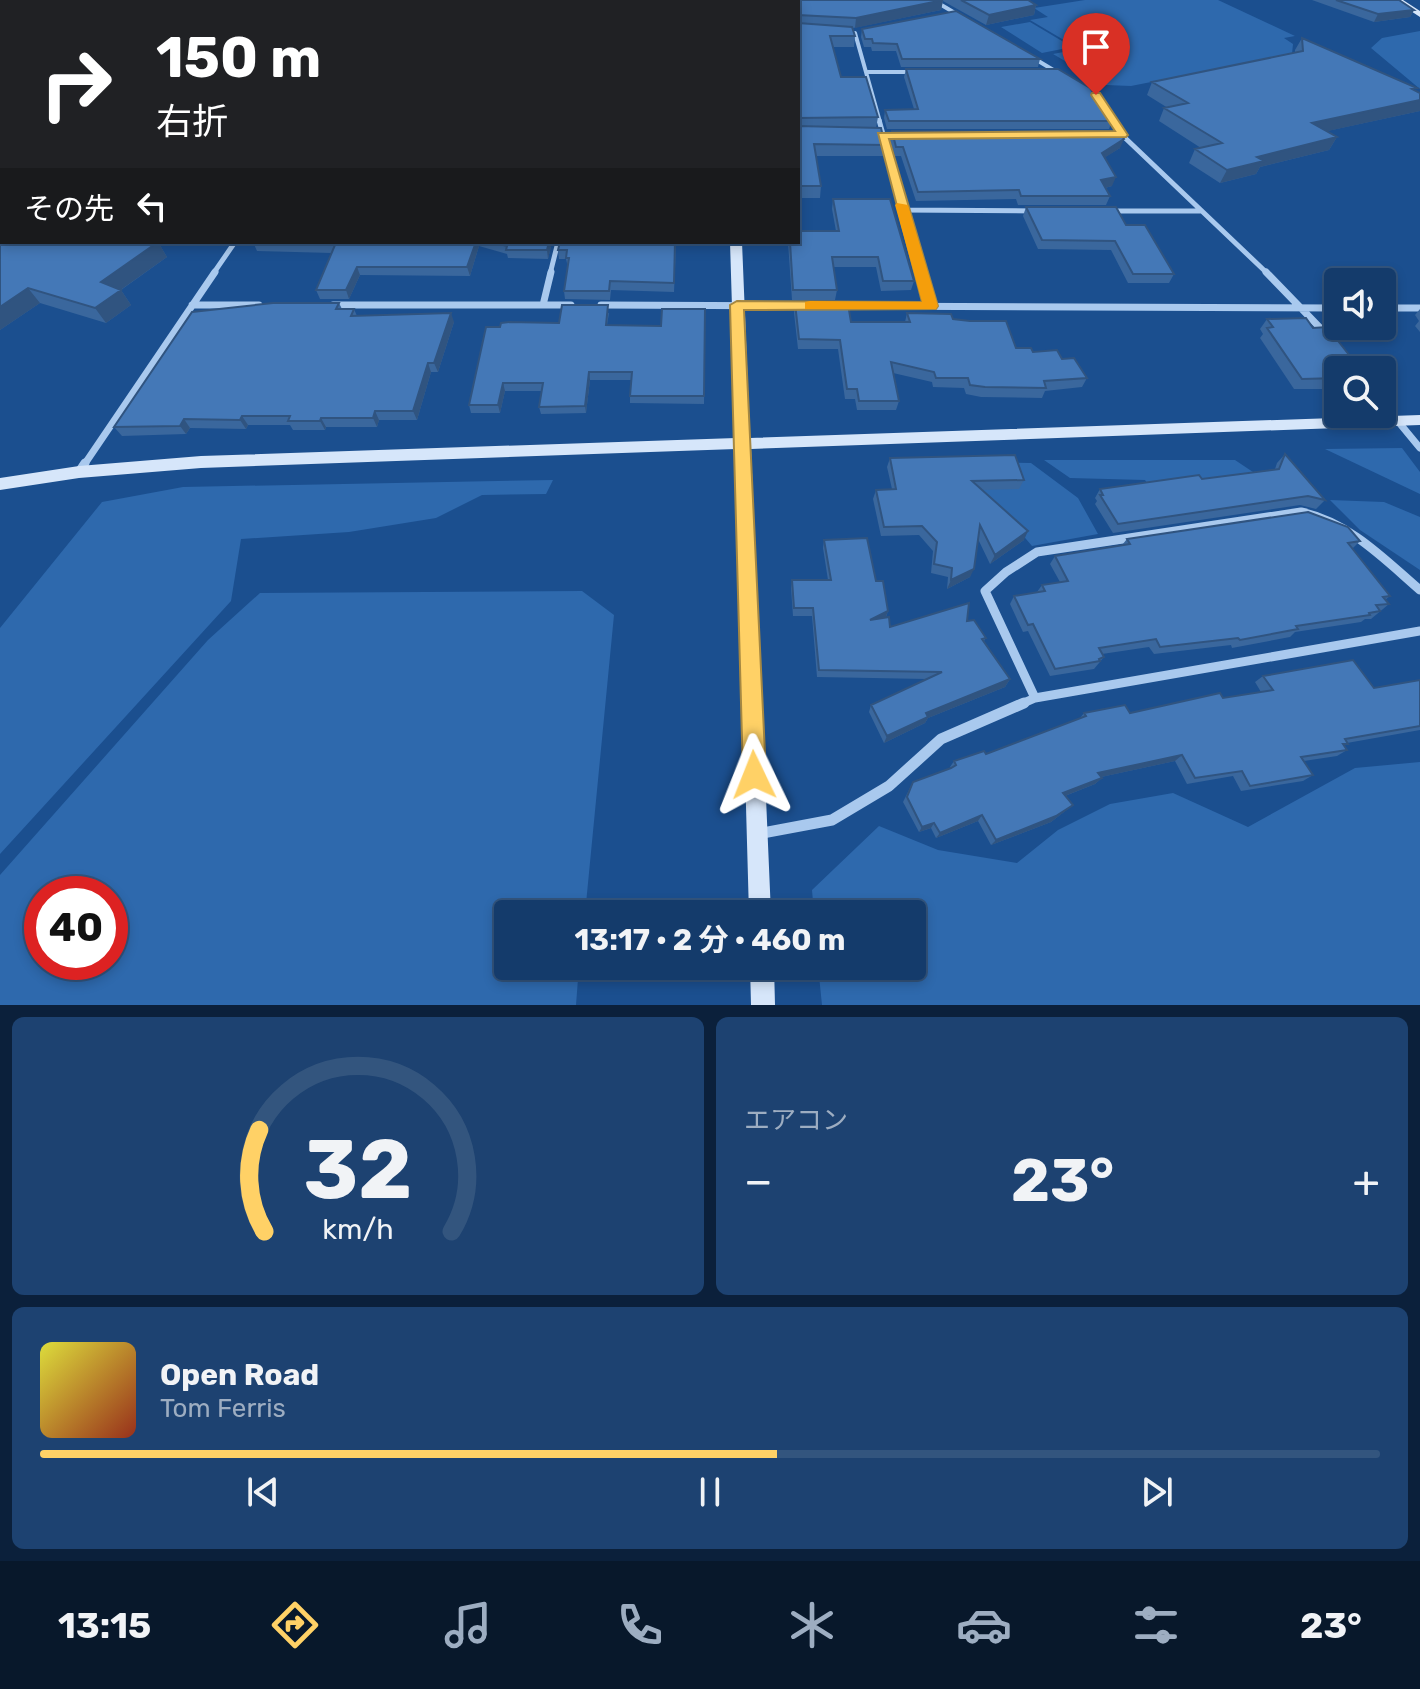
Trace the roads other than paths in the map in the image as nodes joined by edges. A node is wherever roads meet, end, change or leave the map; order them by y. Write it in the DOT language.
graph roads {
  1 [pos="933,0"];
  2 [pos="1398,0"];
  3 [pos="955,13"];
  4 [pos="1420,15"];
  5 [pos="941,16"];
  6 [pos="968,20"];
  7 [pos="870,30"];
  8 [pos="841,32"];
  9 [pos="855,33"];
  10 [pos="1019,50"];
  11 [pos="868,72"];
  12 [pos="931,72"];
  13 [pos="1041,72"];
  14 [pos="1057,72"];
  15 [pos="1070,79"];
  16 [pos="1083,87"];
  17 [pos="868,135"];
  18 [pos="882,135"];
  19 [pos="898,135"];
  20 [pos="1106,135"];
  21 [pos="1122,135"];
  22 [pos="902,210"];
  23 [pos="1044,211"];
  24 [pos="1106,211"];
  25 [pos="1201,211"];
  26 [pos="234,244"];
  27 [pos="558,244"];
  28 [pos="736,244"];
  29 [pos="192,305"];
  30 [pos="272,305"];
  31 [pos="319,305"];
  32 [pos="543,305"];
  33 [pos="737,305"];
  34 [pos="811,306"];
  35 [pos="826,306"];
  36 [pos="931,306"];
  37 [pos="1304,308"];
  38 [pos="1324,308"];
  39 [pos="1396,308"];
  40 [pos="1420,308"];
  41 [pos="1324,332"];
  42 [pos="1396,419"];
  43 [pos="1420,420"];
  44 [pos="1398,421"];
  45 [pos="742,444"];
  46 [pos="1420,448"];
  47 [pos="79,472"];
  48 [pos="0,484"];
  49 [pos="1420,590"];
  50 [pos="1420,631"];
  51 [pos="1035,698"];
  52 [pos="757,835"];
  53 [pos="759,900"];
  54 [pos="762,980"];
  55 [pos="763,1005"];
  1 -- 3 [label="street"];
  2 -- 4 [label="street"];
  3 -- 5 [label="street"];
  3 -- 6 [label="street"];
  7 -- 9 [label="street"];
  8 -- 9 [label="street"];
  9 -- 11 [label="street"];
  10 -- 14 [label="street"];
  11 -- 12 [label="street"];
  11 -- 18 [label="street"];
  13 -- 14 [label="street"];
  14 -- 15 [label="street"];
  16 -- 21 [label="street"];
  17 -- 18 [label="street"];
  18 -- 19 [label="street"];
  18 -- 22 [label="street"];
  20 -- 21 [label="street"];
  21 -- 25 [label="street"];
  22 -- 23 [label="street"];
  22 -- 36 [label="street"];
  24 -- 25 [label="street"];
  25 -- 37 [label="street"];
  26 -- 29 [label="street"];
  27 -- 32 [label="street"];
  28 -- 33 [label="street"];
  29 -- 30 [label="street"];
  29 -- 47 [label="street"];
  31 -- 32 [label="street"];
  32 -- 33 [label="street"];
  33 -- 34 [label="street"];
  33 -- 45 [label="street"];
  35 -- 36 [label="street"];
  36 -- 37 [label="street"];
  37 -- 38 [label="street"];
  37 -- 41 [label="street"];
  39 -- 40 [label="street"];
  42 -- 44 [label="street"];
  43 -- 44 [label="street"];
  44 -- 45 [label="street"];
  44 -- 46 [label="street"];
  45 -- 47 [label="street"];
  45 -- 52 [label="street"];
  47 -- 48 [label="street"];
  49 -- 51 [label="street"];
  50 -- 51 [label="street"];
  51 -- 52 [label="street"];
  52 -- 53 [label="street"];
  54 -- 55 [label="street"];
}
